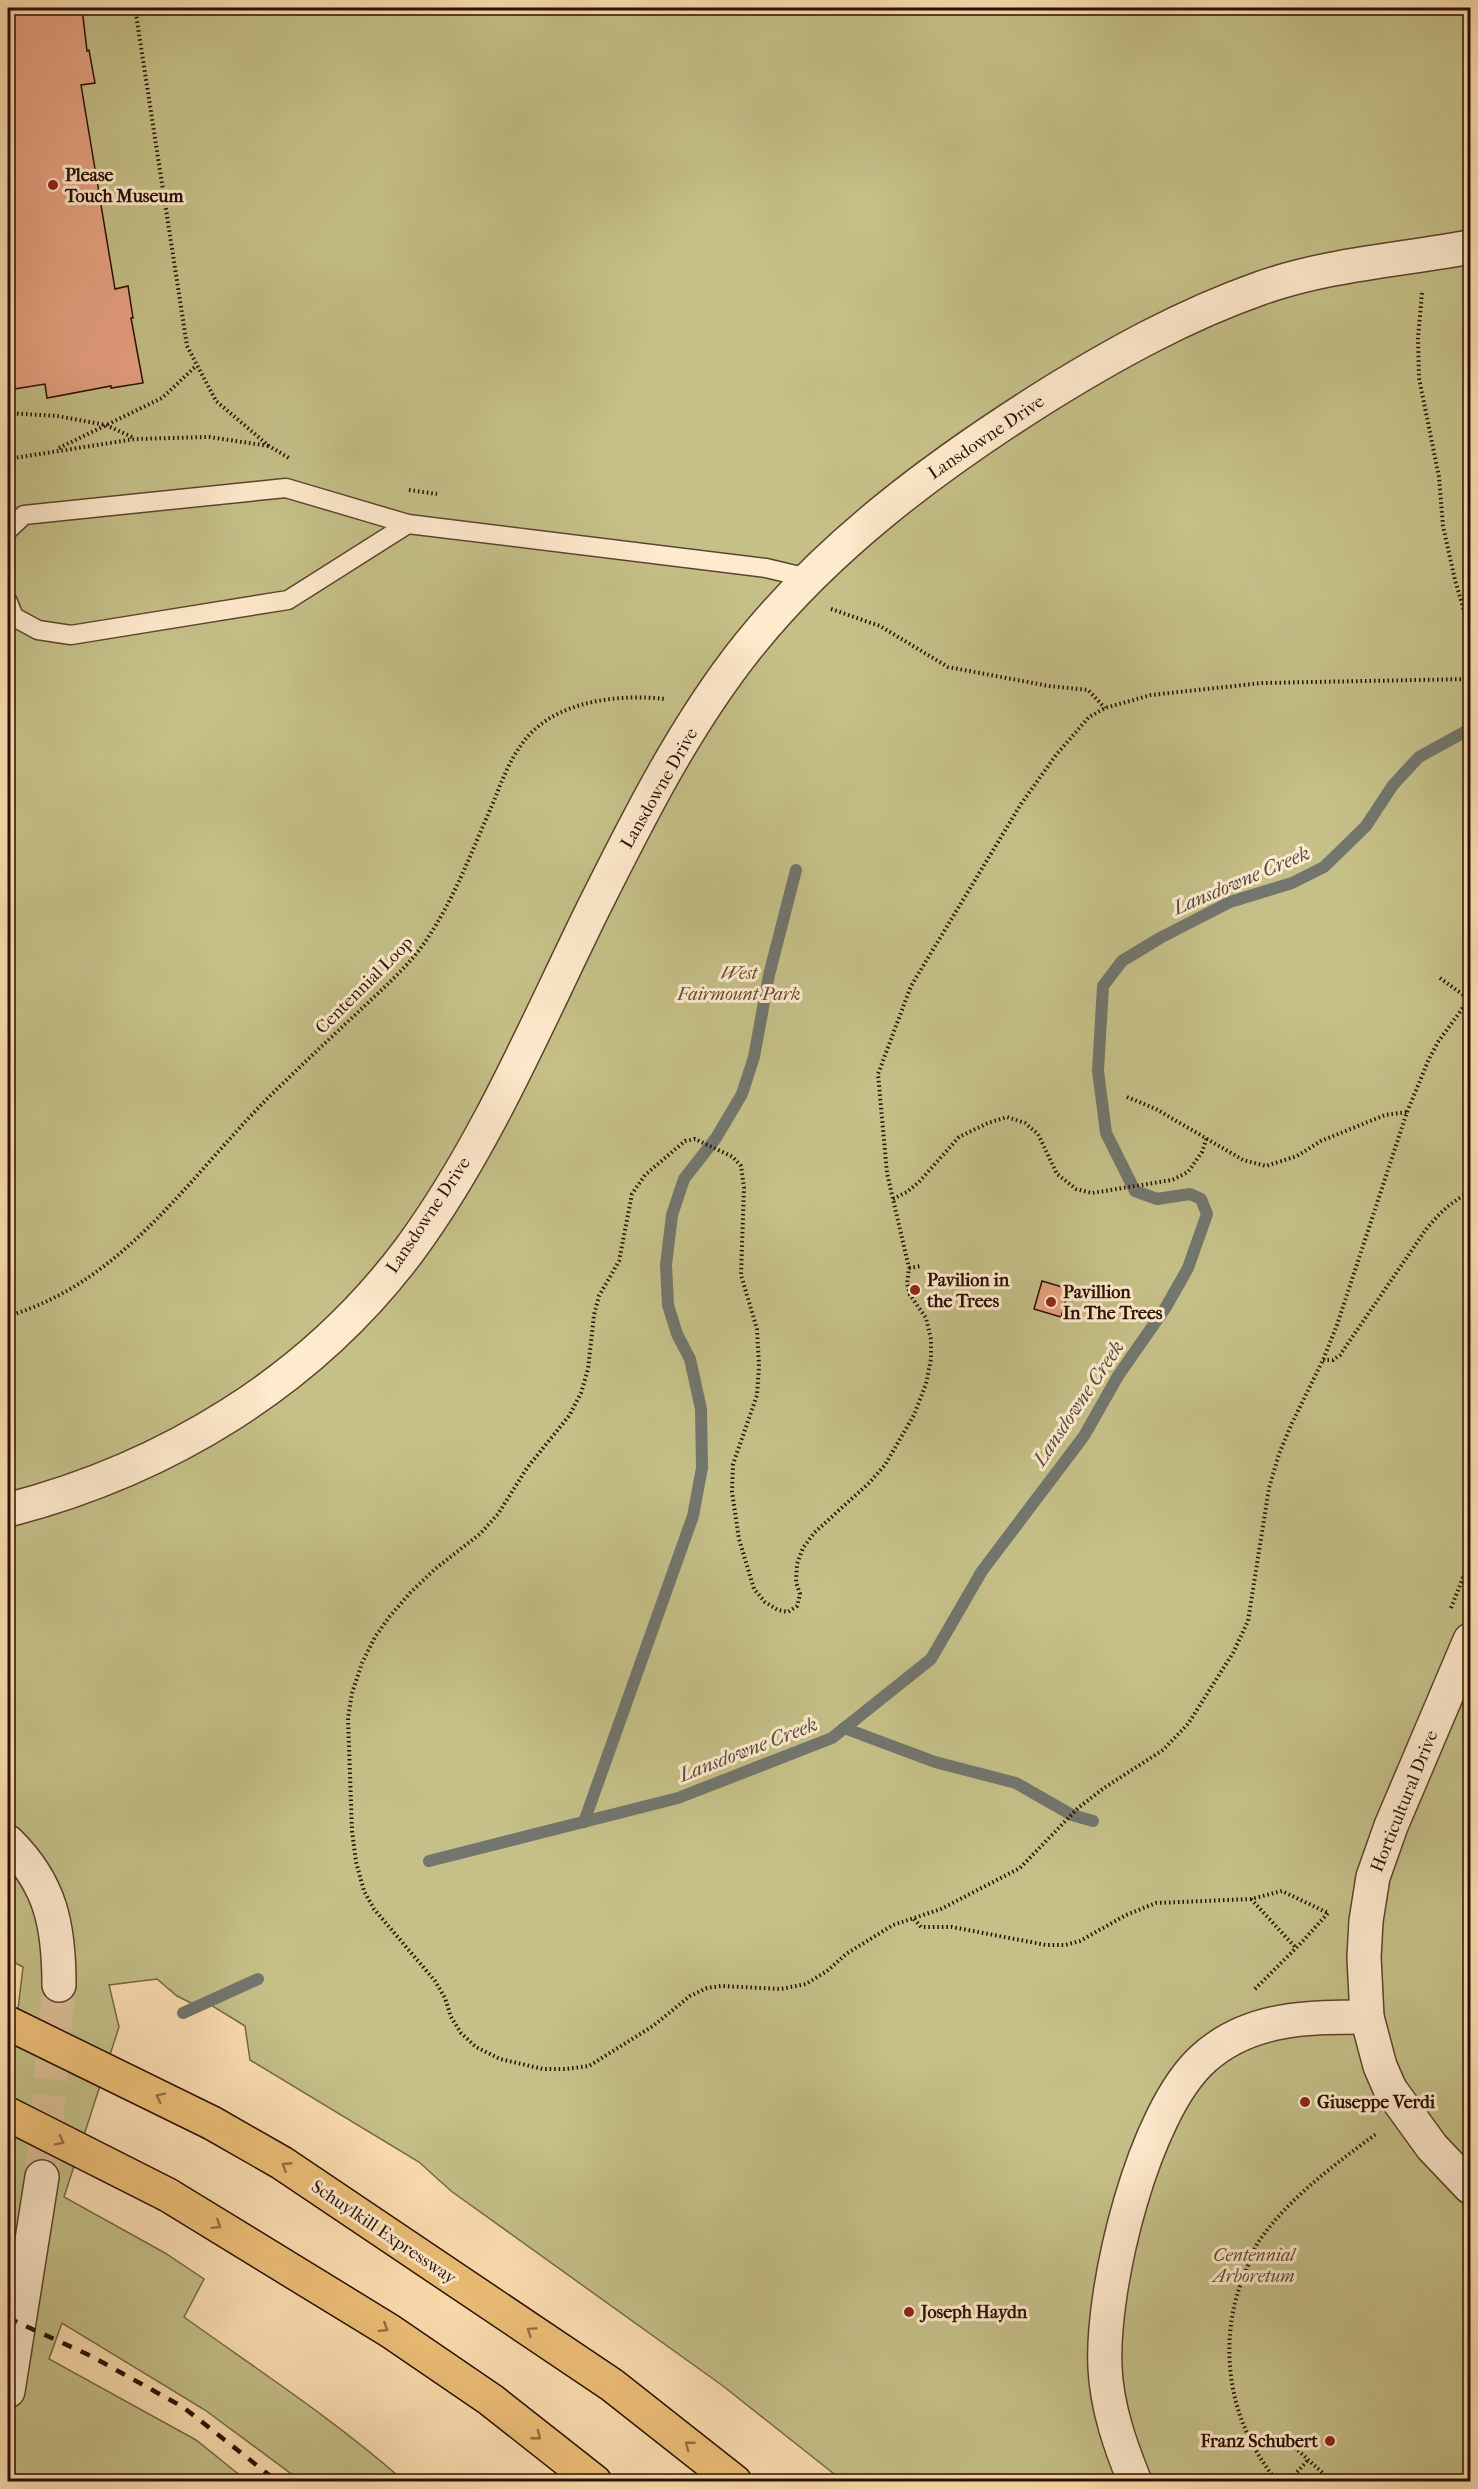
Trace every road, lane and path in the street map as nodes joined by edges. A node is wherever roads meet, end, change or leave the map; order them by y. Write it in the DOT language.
graph roads {
  1 [pos="135,8"];
  2 [pos="1470,247"];
  3 [pos="1427,252"];
  4 [pos="196,366"];
  5 [pos="8,413"];
  6 [pos="106,425"];
  7 [pos="135,439"];
  8 [pos="269,446"];
  9 [pos="54,451"];
  10 [pos="8,459"];
  11 [pos="295,461"];
  12 [pos="407,490"];
  13 [pos="441,495"];
  14 [pos="408,524"];
  15 [pos="8,530"];
  16 [pos="801,586"];
  17 [pos="8,602"];
  18 [pos="1470,631"];
  19 [pos="1470,679"];
  20 [pos="706,706"];
  21 [pos="1105,708"];
  22 [pos="1440,978"];
  23 [pos="1470,999"];
  24 [pos="1127,1097"];
  25 [pos="1407,1112"];
  26 [pos="1206,1137"];
  27 [pos="1470,1192"];
  28 [pos="892,1199"];
  29 [pos="921,1266"];
  30 [pos="909,1268"];
  31 [pos="8,1316"];
  32 [pos="1323,1360"];
  33 [pos="8,1510"];
  34 [pos="1470,1640"];
  35 [pos="8,1842"];
  36 [pos="1251,1899"];
  37 [pos="1328,1913"];
  38 [pos="914,1919"];
  39 [pos="1296,1948"];
  40 [pos="59,1985"];
  41 [pos="1367,2017"];
  42 [pos="8,2023"];
  43 [pos="1406,2111"];
  44 [pos="8,2114"];
  45 [pos="42,2177"];
  46 [pos="1470,2187"];
  47 [pos="8,2391"];
  48 [pos="1288,2441"];
  49 [pos="1308,2460"];
  50 [pos="1329,2479"];
  51 [pos="595,2481"];
  52 [pos="735,2481"];
  53 [pos="1135,2481"];
  54 [pos="1276,2481"];
  55 [pos="1288,2481"];
  1 -- 4 [label="path"];
  2 -- 3 [label="street, Lansdowne Drive"];
  3 -- 16 [label="street, Lansdowne Drive"];
  3 -- 18 [label="path"];
  4 -- 6 [label="path"];
  4 -- 8 [label="path"];
  5 -- 6 [label="path"];
  6 -- 7 [label="path"];
  6 -- 9 [label="path"];
  7 -- 8 [label="path"];
  7 -- 9 [label="path"];
  8 -- 11 [label="path"];
  9 -- 10 [label="path"];
  12 -- 13 [label="path"];
  14 -- 15 [label="lane"];
  14 -- 16 [label="lane"];
  14 -- 17 [label="lane"];
  16 -- 20 [label="street, Lansdowne Drive"];
  16 -- 21 [label="path"];
  19 -- 21 [label="path"];
  20 -- 31 [label="path, Centennial Loop"];
  20 -- 33 [label="street, Lansdowne Drive"];
  21 -- 28 [label="path"];
  22 -- 23 [label="path"];
  23 -- 25 [label="path"];
  24 -- 26 [label="path"];
  25 -- 26 [label="path"];
  25 -- 32 [label="path"];
  26 -- 28 [label="path"];
  27 -- 32 [label="path"];
  28 -- 30 [label="path"];
  29 -- 30 [label="path"];
  30 -- 38 [label="path"];
  32 -- 38 [label="path"];
  34 -- 41 [label="street, Horticultural Drive"];
  35 -- 40 [label="street"];
  36 -- 37 [label="path"];
  36 -- 38 [label="path"];
  36 -- 39 [label="path"];
  41 -- 43 [label="street, Horticultural Drive"];
  41 -- 53 [label="street"];
  52 -- 42 [label="highway, Schuylkill Expressway, one-way, bridge"];
  43 -- 46 [label="street, Horticultural Drive"];
  43 -- 54 [label="path"];
  44 -- 51 [label="highway, one-way, bridge"];
  45 -- 47 [label="street"];
  48 -- 49 [label="path"];
  49 -- 50 [label="path"];
  49 -- 55 [label="path"];
}
